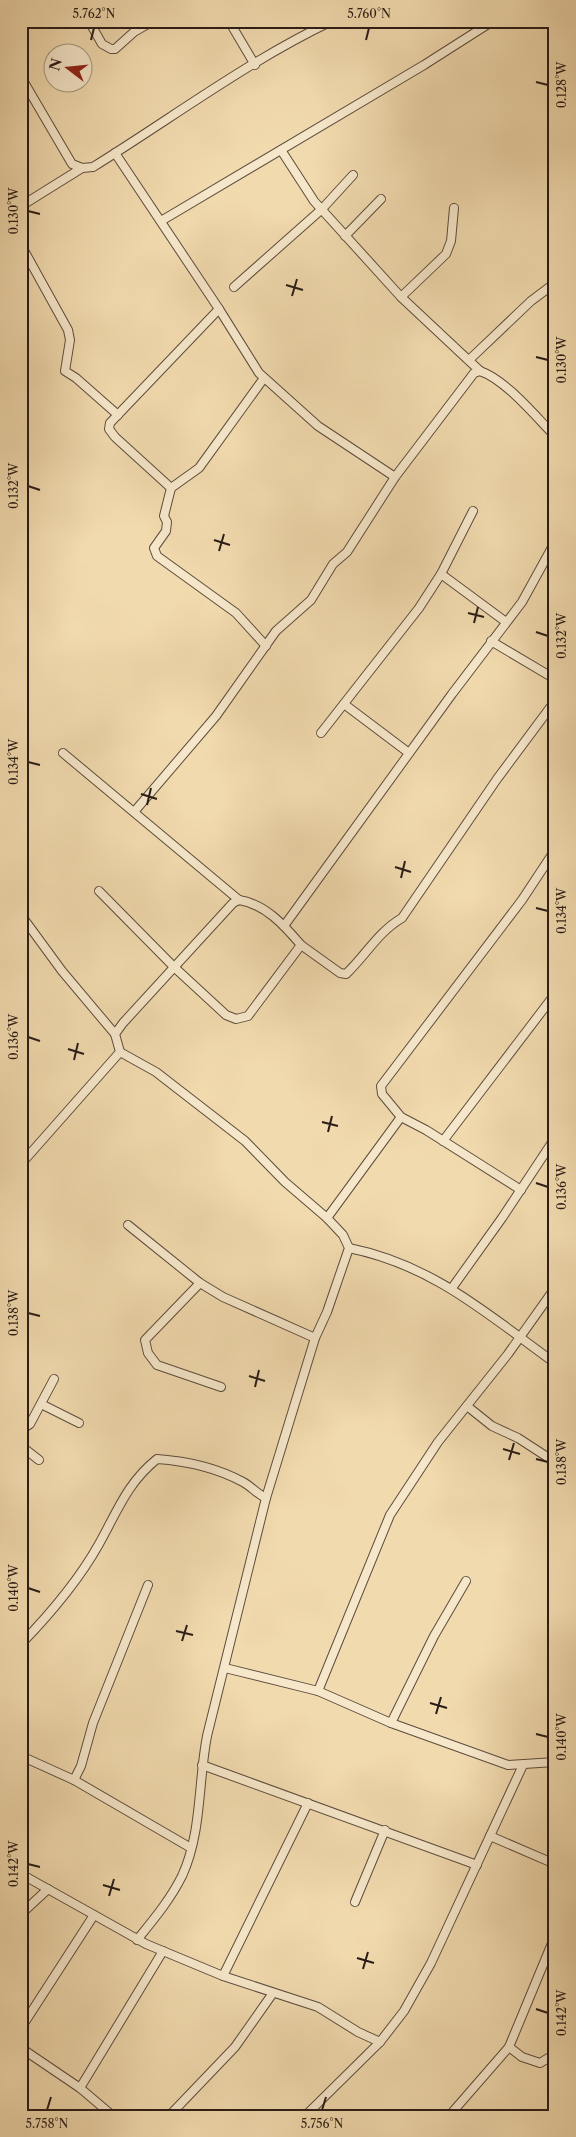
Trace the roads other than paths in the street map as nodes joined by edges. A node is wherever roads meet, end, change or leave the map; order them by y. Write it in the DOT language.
graph roads {
  1 [pos="89,21"];
  2 [pos="153,21"];
  3 [pos="229,21"];
  4 [pos="332,21"];
  5 [pos="493,21"];
  6 [pos="255,65"];
  7 [pos="21,77"];
  8 [pos="281,150"];
  9 [pos="115,153"];
  10 [pos="82,168"];
  11 [pos="353,175"];
  12 [pos="381,199"];
  13 [pos="21,206"];
  14 [pos="454,208"];
  15 [pos="322,209"];
  16 [pos="161,221"];
  17 [pos="345,236"];
  18 [pos="21,245"];
  19 [pos="555,283"];
  20 [pos="234,287"];
  21 [pos="401,297"];
  22 [pos="220,309"];
  23 [pos="469,360"];
  24 [pos="480,371"];
  25 [pos="264,378"];
  26 [pos="118,415"];
  27 [pos="555,436"];
  28 [pos="395,477"];
  29 [pos="171,488"];
  30 [pos="474,511"];
  31 [pos="555,542"];
  32 [pos="441,574"];
  33 [pos="506,622"];
  34 [pos="491,641"];
  35 [pos="266,646"];
  36 [pos="555,679"];
  37 [pos="555,701"];
  38 [pos="344,704"];
  39 [pos="321,733"];
  40 [pos="63,753"];
  41 [pos="410,753"];
  42 [pos="134,812"];
  43 [pos="555,850"];
  44 [pos="99,890"];
  45 [pos="239,900"];
  46 [pos="21,915"];
  47 [pos="284,926"];
  48 [pos="300,945"];
  49 [pos="174,967"];
  50 [pos="555,994"];
  51 [pos="115,1034"];
  52 [pos="120,1052"];
  53 [pos="401,1118"];
  54 [pos="555,1138"];
  55 [pos="443,1141"];
  56 [pos="21,1164"];
  57 [pos="521,1190"];
  58 [pos="327,1218"];
  59 [pos="128,1225"];
  60 [pos="349,1248"];
  61 [pos="200,1283"];
  62 [pos="452,1288"];
  63 [pos="555,1288"];
  64 [pos="519,1337"];
  65 [pos="314,1338"];
  66 [pos="555,1363"];
  67 [pos="54,1379"];
  68 [pos="221,1387"];
  69 [pos="41,1404"];
  70 [pos="467,1406"];
  71 [pos="79,1423"];
  72 [pos="21,1430"];
  73 [pos="21,1446"];
  74 [pos="40,1460"];
  75 [pos="555,1462"];
  76 [pos="266,1498"];
  77 [pos="466,1581"];
  78 [pos="148,1585"];
  79 [pos="21,1644"];
  80 [pos="225,1668"];
  81 [pos="318,1691"];
  82 [pos="391,1723"];
  83 [pos="21,1756"];
  84 [pos="555,1762"];
  85 [pos="202,1764"];
  86 [pos="523,1765"];
  87 [pos="74,1780"];
  88 [pos="308,1803"];
  89 [pos="385,1830"];
  90 [pos="490,1836"];
  91 [pos="191,1848"];
  92 [pos="555,1864"];
  93 [pos="476,1865"];
  94 [pos="21,1874"];
  95 [pos="48,1889"];
  96 [pos="355,1902"];
  97 [pos="21,1914"];
  98 [pos="94,1915"];
  99 [pos="555,1936"];
  100 [pos="137,1940"];
  101 [pos="552,1950"];
  102 [pos="163,1951"];
  103 [pos="223,1976"];
  104 [pos="274,1993"];
  105 [pos="21,2028"];
  106 [pos="380,2042"];
  107 [pos="508,2047"];
  108 [pos="21,2048"];
  109 [pos="555,2054"];
  110 [pos="80,2088"];
  111 [pos="113,2116"];
  112 [pos="169,2116"];
  113 [pos="305,2116"];
  114 [pos="449,2116"];
  1 -- 2 [label="street"];
  3 -- 6 [label="street"];
  4 -- 6 [label="street"];
  5 -- 8 [label="street"];
  6 -- 9 [label="street"];
  7 -- 10 [label="street"];
  8 -- 15 [label="street"];
  8 -- 16 [label="street"];
  9 -- 10 [label="street"];
  9 -- 16 [label="street"];
  10 -- 13 [label="street"];
  11 -- 15 [label="street"];
  12 -- 17 [label="street"];
  14 -- 21 [label="street"];
  15 -- 17 [label="street"];
  15 -- 20 [label="street"];
  16 -- 22 [label="street"];
  17 -- 21 [label="street"];
  18 -- 26 [label="street"];
  19 -- 23 [label="street"];
  21 -- 23 [label="street"];
  22 -- 25 [label="street"];
  22 -- 26 [label="street"];
  23 -- 24 [label="street"];
  24 -- 27 [label="street"];
  24 -- 28 [label="street"];
  25 -- 28 [label="street"];
  25 -- 29 [label="street"];
  26 -- 29 [label="street"];
  28 -- 35 [label="street"];
  29 -- 35 [label="street"];
  30 -- 32 [label="street"];
  31 -- 33 [label="street"];
  32 -- 33 [label="street"];
  32 -- 38 [label="street"];
  33 -- 34 [label="street"];
  34 -- 36 [label="street"];
  34 -- 41 [label="street"];
  35 -- 42 [label="street"];
  37 -- 48 [label="street"];
  38 -- 39 [label="street"];
  38 -- 41 [label="street"];
  40 -- 42 [label="street"];
  41 -- 47 [label="street"];
  42 -- 45 [label="street"];
  43 -- 53 [label="street"];
  44 -- 49 [label="street"];
  45 -- 47 [label="street"];
  45 -- 49 [label="street"];
  46 -- 51 [label="street"];
  47 -- 48 [label="street"];
  48 -- 49 [label="street"];
  49 -- 51 [label="street"];
  50 -- 55 [label="street"];
  51 -- 52 [label="street"];
  52 -- 56 [label="street"];
  52 -- 58 [label="street"];
  53 -- 55 [label="street"];
  53 -- 58 [label="street"];
  54 -- 57 [label="street"];
  55 -- 57 [label="street"];
  57 -- 62 [label="street"];
  58 -- 60 [label="street"];
  59 -- 61 [label="street"];
  60 -- 62 [label="street"];
  60 -- 65 [label="street"];
  61 -- 65 [label="street"];
  61 -- 68 [label="street"];
  62 -- 64 [label="street"];
  63 -- 64 [label="street"];
  64 -- 66 [label="street"];
  64 -- 70 [label="street"];
  65 -- 76 [label="street"];
  67 -- 69 [label="street"];
  69 -- 71 [label="street"];
  69 -- 72 [label="street"];
  70 -- 75 [label="street"];
  70 -- 81 [label="street"];
  73 -- 74 [label="street"];
  76 -- 79 [label="street"];
  76 -- 80 [label="street"];
  77 -- 82 [label="street"];
  78 -- 87 [label="street"];
  80 -- 81 [label="street"];
  80 -- 85 [label="street"];
  81 -- 82 [label="street"];
  82 -- 86 [label="street"];
  83 -- 87 [label="street"];
  84 -- 86 [label="street"];
  85 -- 88 [label="street"];
  85 -- 91 [label="street"];
  86 -- 90 [label="street"];
  87 -- 91 [label="street"];
  88 -- 89 [label="street"];
  88 -- 103 [label="street"];
  89 -- 93 [label="street"];
  89 -- 96 [label="street"];
  90 -- 92 [label="street"];
  90 -- 93 [label="street"];
  91 -- 100 [label="street"];
  93 -- 106 [label="street"];
  94 -- 95 [label="street"];
  95 -- 97 [label="street"];
  95 -- 98 [label="street"];
  98 -- 100 [label="street"];
  98 -- 105 [label="street"];
  99 -- 101 [label="street"];
  100 -- 102 [label="street"];
  101 -- 107 [label="street"];
  102 -- 103 [label="street"];
  102 -- 110 [label="street"];
  103 -- 104 [label="street"];
  104 -- 106 [label="street"];
  104 -- 112 [label="street"];
  106 -- 113 [label="street"];
  107 -- 109 [label="street"];
  107 -- 114 [label="street"];
  108 -- 110 [label="street"];
  110 -- 111 [label="street"];
}
